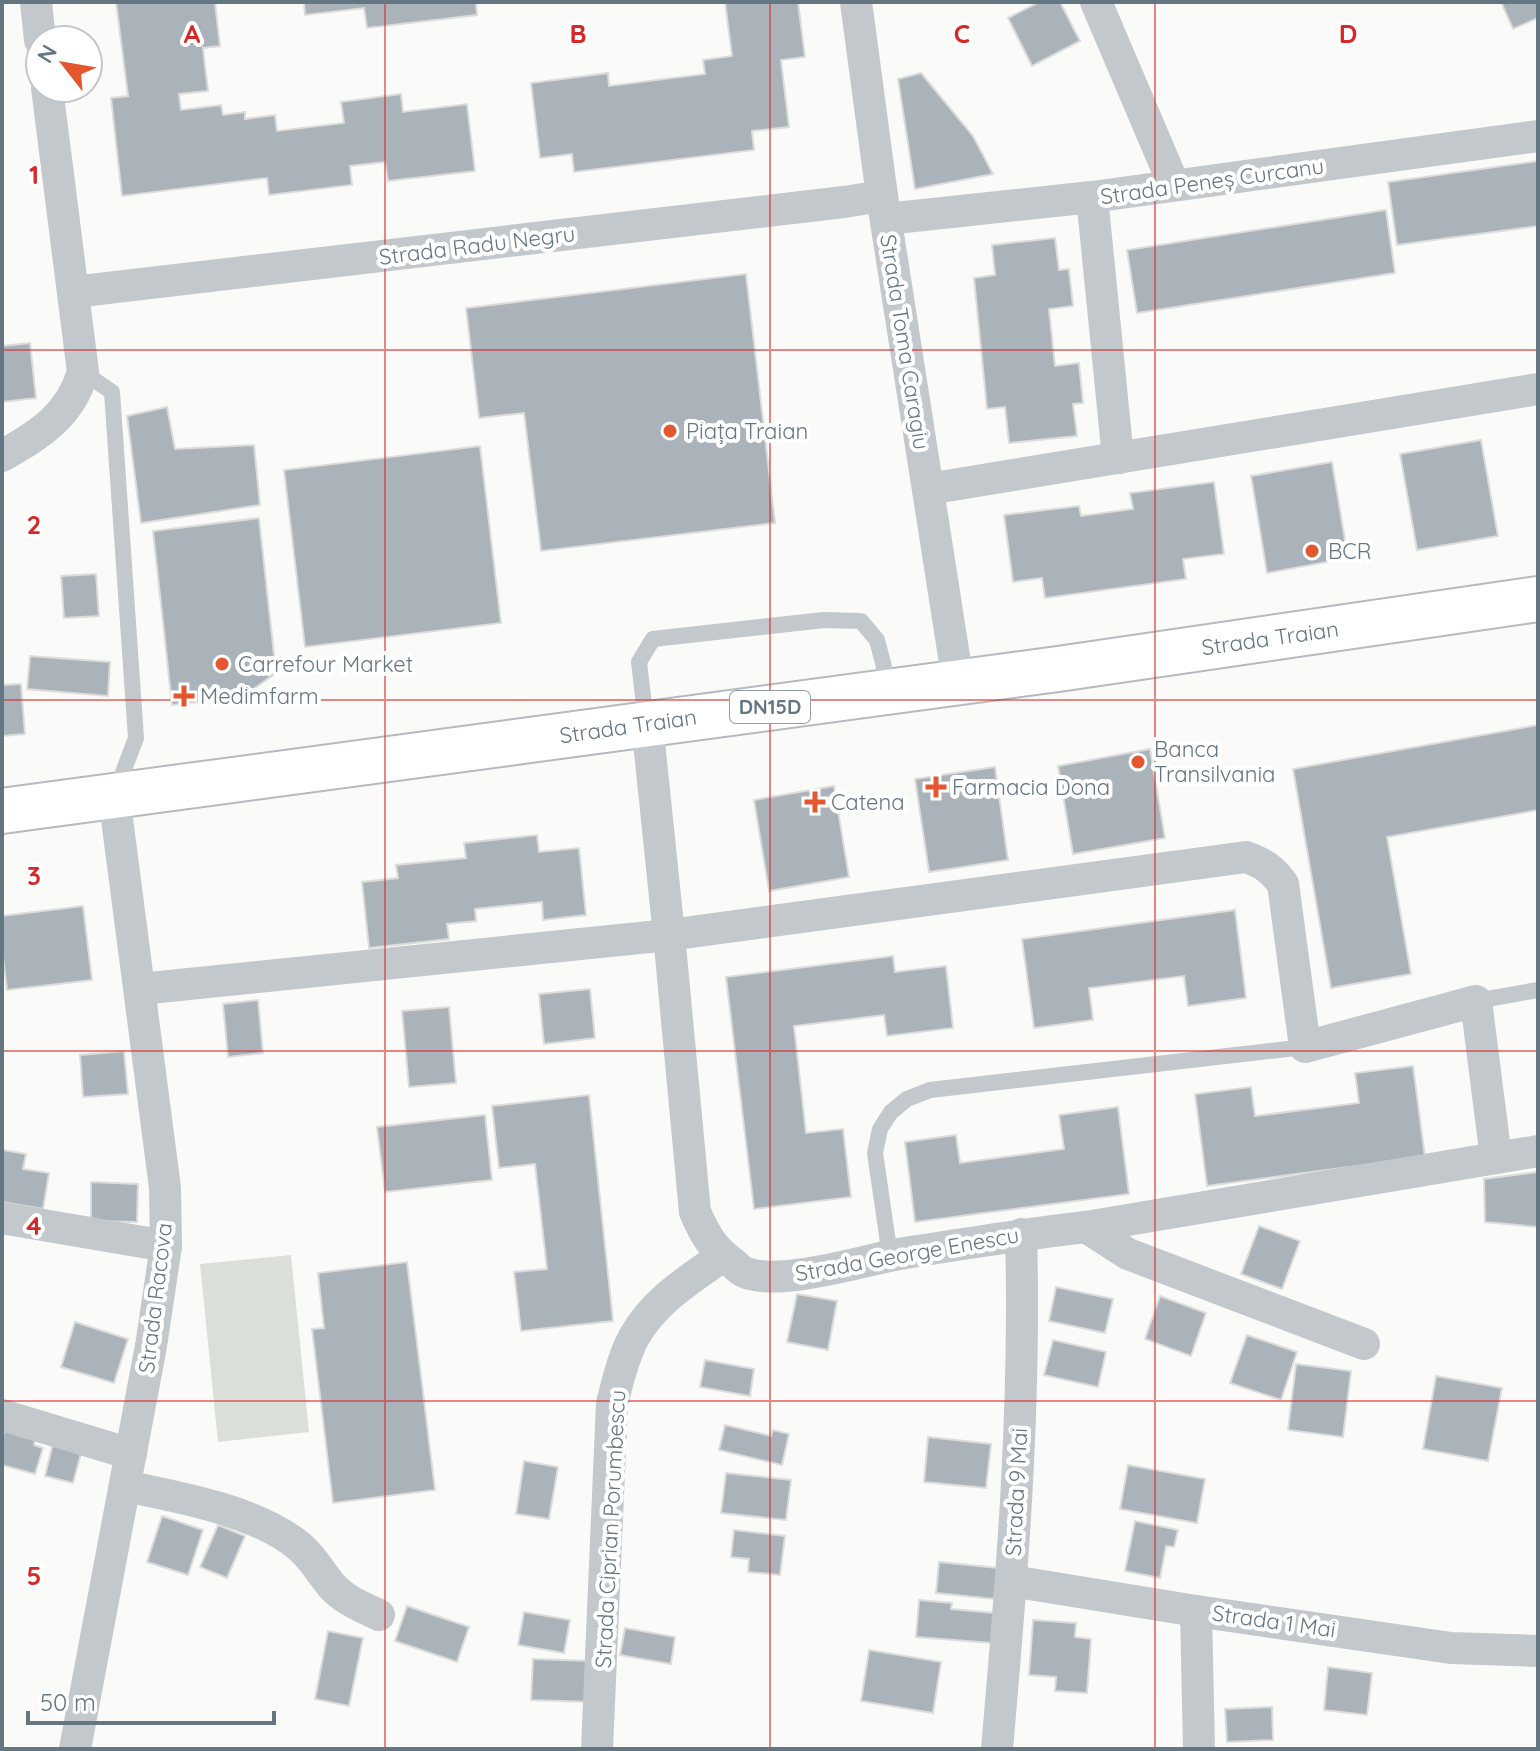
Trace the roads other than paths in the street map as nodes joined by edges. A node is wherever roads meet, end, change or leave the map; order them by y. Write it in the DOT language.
graph roads {
  1 [pos="36,2"];
  2 [pos="856,2"];
  3 [pos="1096,2"];
  4 [pos="38,24"];
  5 [pos="49,104"];
  6 [pos="1538,136"];
  7 [pos="1174,185"];
  8 [pos="1092,197"];
  9 [pos="884,207"];
  10 [pos="73,292"];
  11 [pos="83,372"];
  12 [pos="1538,389"];
  13 [pos="2,456"];
  14 [pos="1118,458"];
  15 [pos="928,489"];
  16 [pos="1538,599"];
  17 [pos="958,682"];
  18 [pos="890,691"];
  19 [pos="647,723"];
  20 [pos="114,796"];
  21 [pos="2,811"];
  22 [pos="669,935"];
  23 [pos="140,989"];
  24 [pos="1538,990"];
  25 [pos="1476,1001"];
  26 [pos="1305,1047"];
  27 [pos="1538,1151"];
  28 [pos="1496,1158"];
  29 [pos="2,1218"];
  30 [pos="1086,1227"];
  31 [pos="1021,1234"];
  32 [pos="166,1246"];
  33 [pos="723,1256"];
  34 [pos="890,1256"];
  35 [pos="1364,1344"];
  36 [pos="2,1415"];
  37 [pos="131,1454"];
  38 [pos="125,1486"];
  39 [pos="1011,1581"];
  40 [pos="1196,1611"];
  41 [pos="379,1615"];
  42 [pos="1538,1651"];
  43 [pos="75,1749"];
  44 [pos="597,1749"];
  45 [pos="997,1749"];
  46 [pos="1199,1749"];
  1 -- 4 [label="street"];
  2 -- 9 [label="street, Strada Toma Caragiu"];
  3 -- 7 [label="street"];
  5 -- 10 [label="street"];
  6 -- 7 [label="street, Strada Peneș Curcanu"];
  7 -- 8 [label="street, Strada Peneș Curcanu"];
  8 -- 9 [label="street, Strada Peneș Curcanu"];
  8 -- 14 [label="street"];
  9 -- 10 [label="street, Strada Radu Negru"];
  9 -- 15 [label="street, Strada Toma Caragiu"];
  10 -- 11 [label="street"];
  11 -- 13 [label="street"];
  11 -- 20 [label="lane"];
  12 -- 14 [label="street"];
  14 -- 15 [label="street"];
  15 -- 17 [label="street, Strada Toma Caragiu"];
  16 -- 17 [label="main road, Strada Traian / DN15D"];
  17 -- 18 [label="main road, Strada Traian / DN15D"];
  18 -- 19 [label="main road, Strada Traian / DN15D"];
  18 -- 19 [label="lane"];
  19 -- 20 [label="main road, Strada Traian / DN15D"];
  19 -- 22 [label="street, Strada George Enescu"];
  20 -- 21 [label="main road, Strada Traian / DN15D"];
  20 -- 23 [label="street, Strada Racova"];
  22 -- 23 [label="street"];
  22 -- 26 [label="street"];
  22 -- 33 [label="street, Strada George Enescu"];
  23 -- 32 [label="street, Strada Racova"];
  24 -- 25 [label="lane"];
  25 -- 26 [label="street"];
  25 -- 28 [label="street"];
  26 -- 34 [label="lane"];
  27 -- 28 [label="street, Strada George Enescu"];
  28 -- 30 [label="street, Strada George Enescu"];
  29 -- 32 [label="street"];
  30 -- 31 [label="street, Strada George Enescu"];
  30 -- 35 [label="street"];
  31 -- 34 [label="street, Strada George Enescu"];
  31 -- 39 [label="street, Strada 9 Mai"];
  32 -- 37 [label="street, Strada Racova"];
  33 -- 34 [label="street, Strada George Enescu"];
  33 -- 44 [label="street, Strada Ciprian Porumbescu"];
  36 -- 37 [label="street"];
  37 -- 38 [label="street, Strada Racova"];
  38 -- 41 [label="street"];
  38 -- 43 [label="street, Strada Racova"];
  39 -- 40 [label="street, Strada 1 Mai"];
  39 -- 45 [label="street, Strada 9 Mai"];
  40 -- 42 [label="street, Strada 1 Mai"];
  40 -- 46 [label="street"];
}
